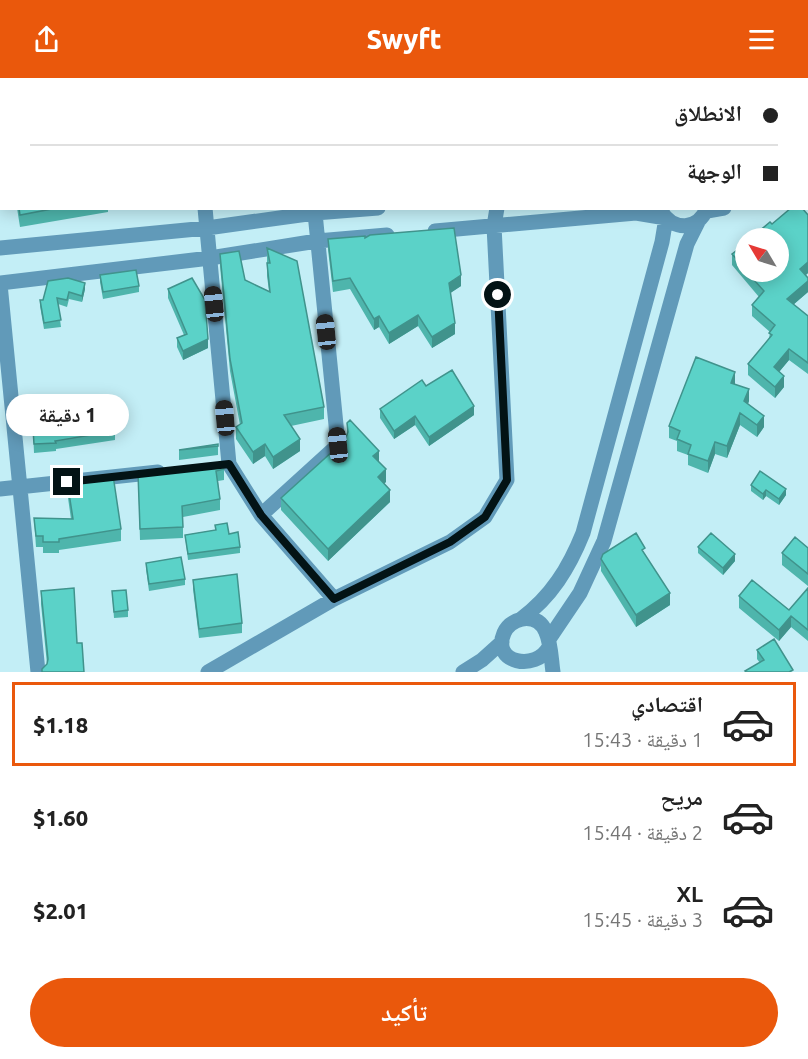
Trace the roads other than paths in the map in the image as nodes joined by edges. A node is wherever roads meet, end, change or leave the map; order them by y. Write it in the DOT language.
graph roads {
  1 [pos="205,210"];
  2 [pos="353,210"];
  3 [pos="497,210"];
  4 [pos="315,213"];
  5 [pos="663,213"];
  6 [pos="704,214"];
  7 [pos="494,226"];
  8 [pos="207,228"];
  9 [pos="423,232"];
  10 [pos="400,234"];
  11 [pos="317,241"];
  12 [pos="0,248"];
  13 [pos="210,258"];
  14 [pos="0,284"];
  15 [pos="171,470"];
  16 [pos="21,487"];
  17 [pos="0,489"];
  18 [pos="261,515"];
  19 [pos="334,599"];
  20 [pos="521,619"];
  21 [pos="502,642"];
  22 [pos="549,643"];
  23 [pos="517,668"];
  24 [pos="38,672"];
  25 [pos="208,672"];
  26 [pos="463,672"];
  27 [pos="553,672"];
  1 -- 8 [label="street"];
  2 -- 4 [label="street"];
  3 -- 7 [label="street"];
  4 -- 8 [label="street"];
  4 -- 11 [label="street"];
  5 -- 6 [label="street"];
  5 -- 7 [label="street"];
  5 -- 20 [label="street"];
  6 -- 22 [label="street"];
  7 -- 9 [label="street"];
  7 -- 19 [label="street"];
  8 -- 12 [label="street"];
  8 -- 13 [label="street"];
  10 -- 11 [label="street"];
  11 -- 13 [label="street"];
  11 -- 18 [label="street"];
  13 -- 14 [label="street"];
  13 -- 18 [label="street"];
  14 -- 16 [label="street"];
  15 -- 16 [label="street"];
  16 -- 17 [label="street"];
  16 -- 24 [label="street"];
  18 -- 19 [label="street"];
  19 -- 25 [label="street"];
  20 -- 21 [label="street"];
  20 -- 22 [label="street"];
  21 -- 23 [label="street"];
  21 -- 26 [label="street"];
  22 -- 23 [label="street"];
  22 -- 27 [label="street"];
}
